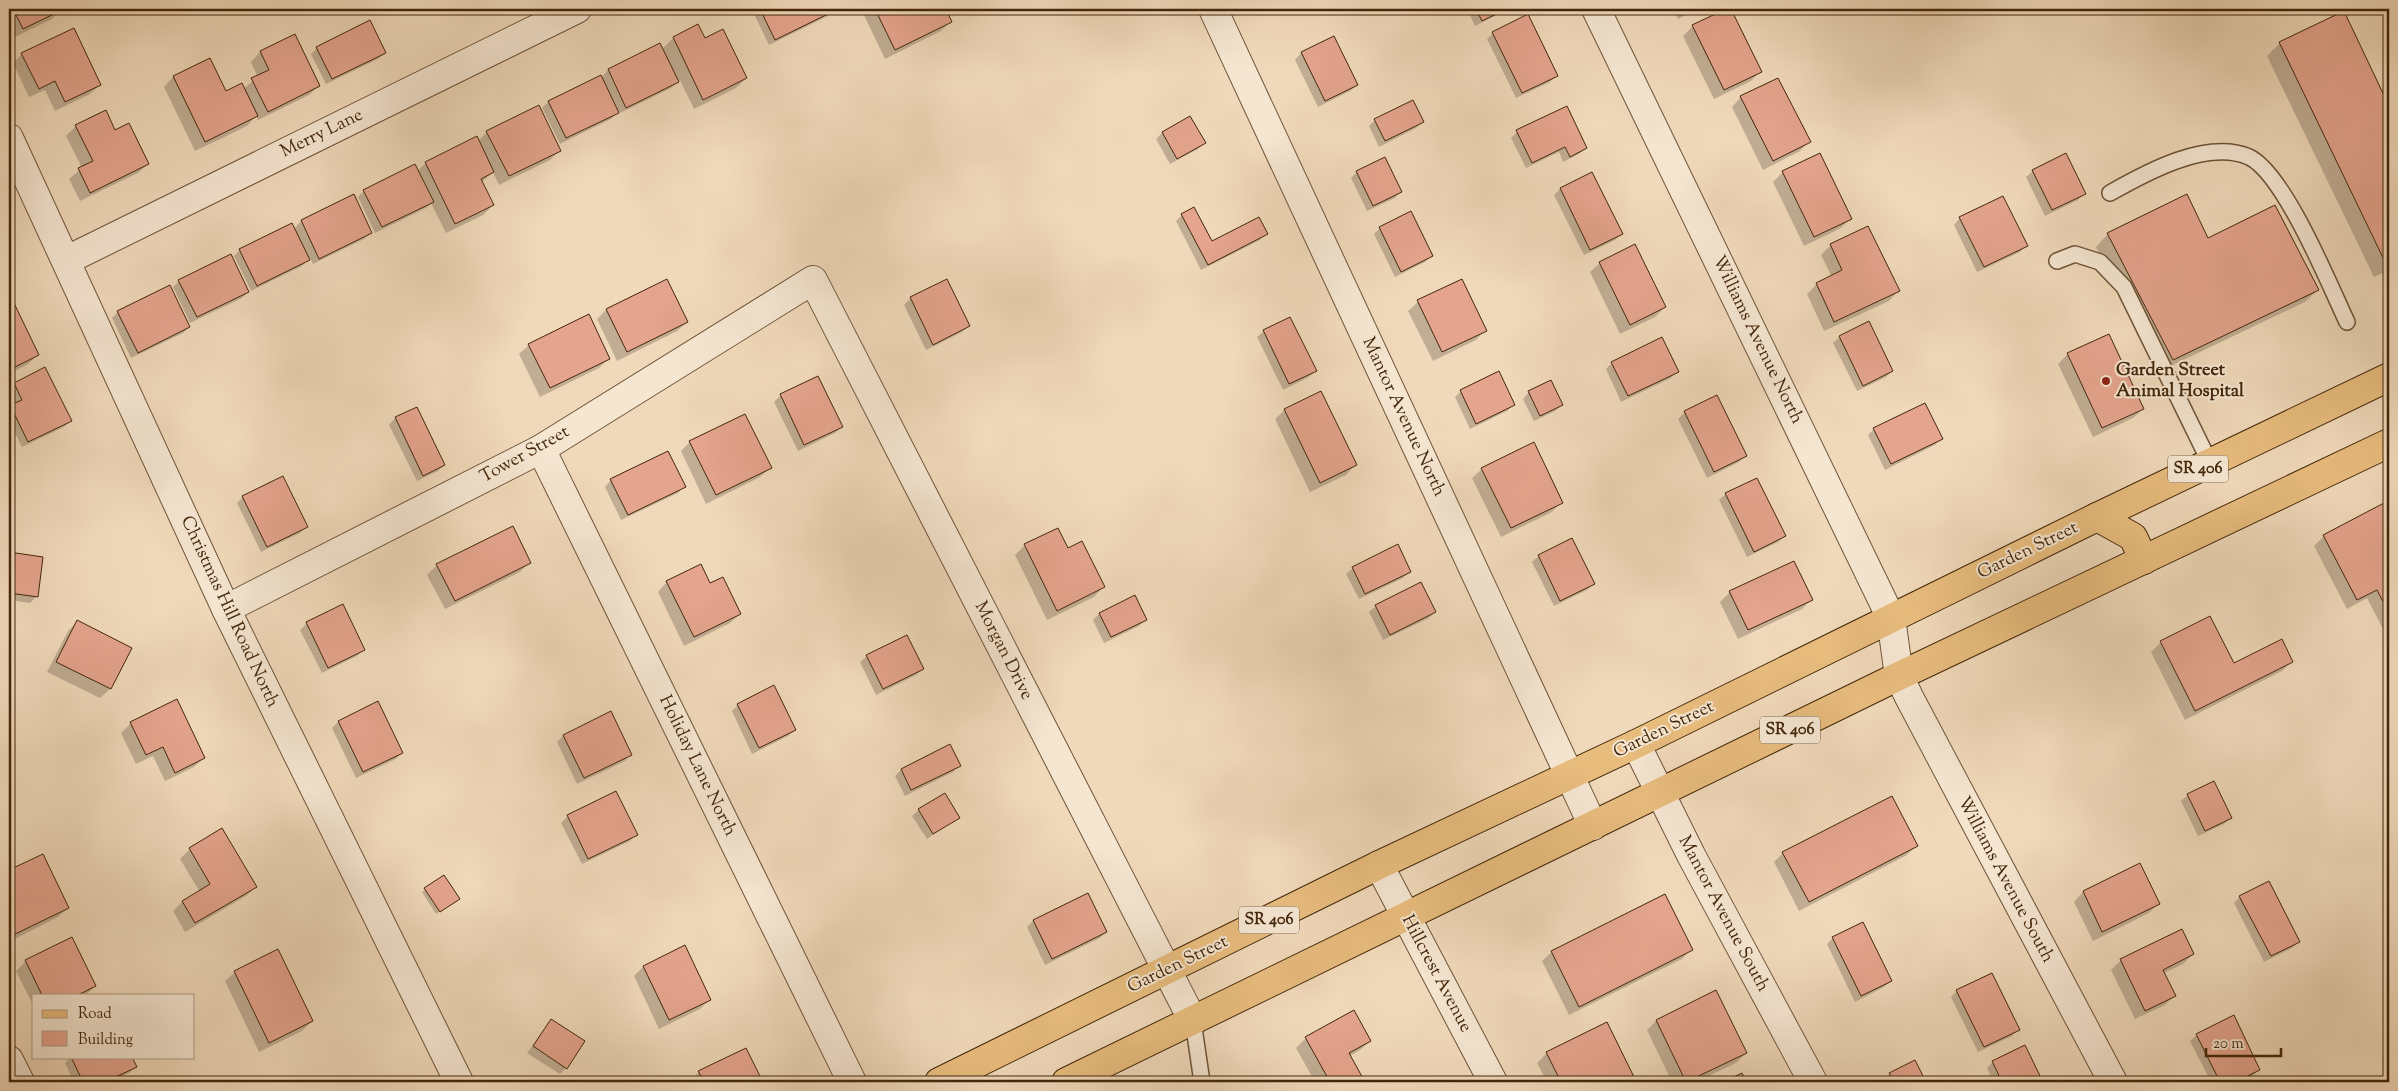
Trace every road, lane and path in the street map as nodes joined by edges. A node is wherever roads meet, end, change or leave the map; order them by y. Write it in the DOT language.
graph roads {
  1 [pos="577,9"];
  2 [pos="1213,9"];
  3 [pos="1596,9"];
  4 [pos="9,138"];
  5 [pos="2110,193"];
  6 [pos="67,260"];
  7 [pos="2057,261"];
  8 [pos="813,280"];
  9 [pos="2348,322"];
  10 [pos="2389,377"];
  11 [pos="2389,443"];
  12 [pos="541,449"];
  13 [pos="2210,463"];
  14 [pos="2097,517"];
  15 [pos="2144,560"];
  16 [pos="226,609"];
  17 [pos="1891,618"];
  18 [pos="1899,676"];
  19 [pos="1636,744"];
  20 [pos="1570,776"];
  21 [pos="1660,794"];
  22 [pos="1593,826"];
  23 [pos="1379,865"];
  24 [pos="1406,917"];
  25 [pos="1167,970"];
  26 [pos="1193,1021"];
  27 [pos="9,1060"];
  28 [pos="20,1082"];
  29 [pos="459,1082"];
  30 [pos="852,1082"];
  31 [pos="939,1082"];
  32 [pos="1066,1082"];
  33 [pos="1202,1082"];
  34 [pos="1493,1082"];
  35 [pos="1813,1082"];
  36 [pos="2113,1082"];
  1 -- 6 [label="street, Merry Lane"];
  2 -- 20 [label="street, Mantor Avenue North"];
  3 -- 17 [label="street, Williams Avenue North"];
  4 -- 6 [label="street, Christmas Hill Road North"];
  5 -- 9 [label="lane"];
  6 -- 16 [label="street, Christmas Hill Road North"];
  7 -- 13 [label="lane"];
  8 -- 12 [label="street, Tower Street"];
  8 -- 25 [label="street, Morgan Drive"];
  10 -- 13 [label="main road, Garden Street / SR 406"];
  11 -- 15 [label="main road, SR 406"];
  12 -- 16 [label="street, Tower Street"];
  12 -- 30 [label="street, Holiday Lane North"];
  13 -- 14 [label="main road, Garden Street / SR 406"];
  14 -- 15 [label="main road"];
  14 -- 17 [label="main road, Garden Street / SR 406"];
  15 -- 18 [label="main road, SR 406"];
  16 -- 29 [label="street, Christmas Hill Road North"];
  17 -- 18 [label="street, Williams Avenue North"];
  17 -- 19 [label="main road, Garden Street / SR 406"];
  18 -- 21 [label="main road, SR 406"];
  18 -- 36 [label="street, Williams Avenue South"];
  19 -- 20 [label="main road, Garden Street / SR 406"];
  19 -- 21 [label="street, Mantor Avenue South"];
  20 -- 22 [label="street, Mantor Avenue North"];
  20 -- 23 [label="main road, Garden Street / SR 406"];
  21 -- 22 [label="main road, SR 406"];
  21 -- 35 [label="street, Mantor Avenue South"];
  22 -- 24 [label="main road, SR 406"];
  23 -- 24 [label="street, Hillcrest Avenue"];
  23 -- 25 [label="main road, Garden Street / SR 406"];
  24 -- 26 [label="main road, SR 406"];
  24 -- 34 [label="street, Hillcrest Avenue"];
  25 -- 26 [label="street, Morgan Drive"];
  25 -- 31 [label="main road, Garden Street / SR 406"];
  26 -- 32 [label="main road, SR 406"];
  26 -- 33 [label="lane"];
  27 -- 28 [label="street"];
}
